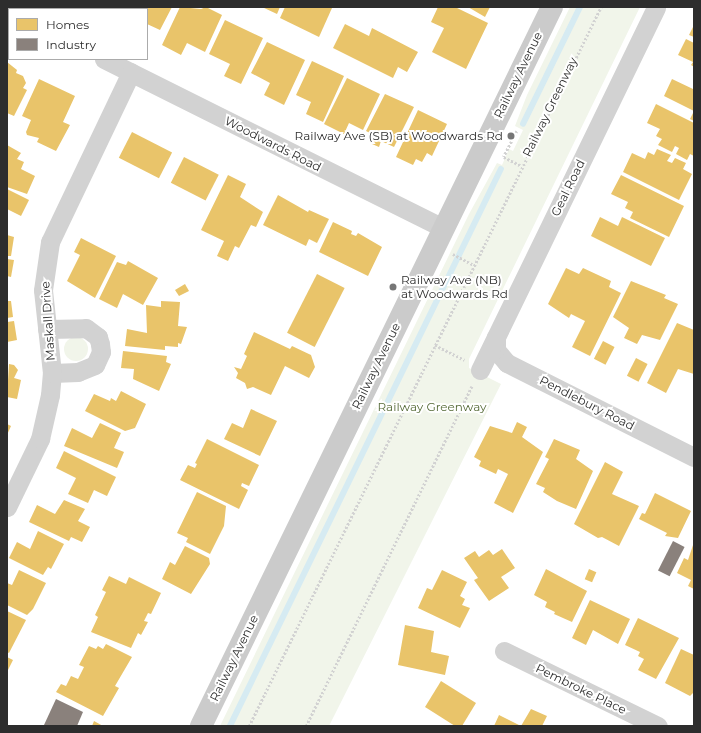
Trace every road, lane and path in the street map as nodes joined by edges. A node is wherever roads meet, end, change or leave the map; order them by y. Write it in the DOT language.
graph roads {
  1 [pos="552,7"];
  2 [pos="600,7"];
  3 [pos="656,7"];
  4 [pos="106,60"];
  5 [pos="131,72"];
  6 [pos="517,131"];
  7 [pos="522,166"];
  8 [pos="443,228"];
  9 [pos="454,255"];
  10 [pos="474,265"];
  11 [pos="47,329"];
  12 [pos="496,338"];
  13 [pos="435,345"];
  14 [pos="480,370"];
  15 [pos="52,373"];
  16 [pos="694,457"];
  17 [pos="7,507"];
  18 [pos="504,651"];
  19 [pos="201,726"];
  20 [pos="249,726"];
  21 [pos="306,726"];
  22 [pos="658,726"];
  1 -- 8 [label="main road, Railway Avenue"];
  2 -- 7 [label="path, Railway Greenway"];
  3 -- 12 [label="street, Geal Road"];
  4 -- 5 [label="street, Woodwards Road"];
  5 -- 8 [label="street, Woodwards Road"];
  5 -- 11 [label="street, Maskall Drive"];
  6 -- 7 [label="path"];
  7 -- 10 [label="path, Railway Greenway"];
  8 -- 19 [label="main road, Railway Avenue"];
  9 -- 10 [label="path"];
  10 -- 13 [label="path, Railway Greenway"];
  11 -- 15 [label="street, Maskall Drive"];
  11 -- 15 [label="street"];
  12 -- 14 [label="street, Geal Road"];
  12 -- 16 [label="street, Pendlebury Road"];
  13 -- 14 [label="path"];
  13 -- 20 [label="path, Railway Greenway"];
  14 -- 21 [label="path"];
  15 -- 17 [label="street, Maskall Drive"];
  18 -- 22 [label="street, Pembroke Place"];
}
